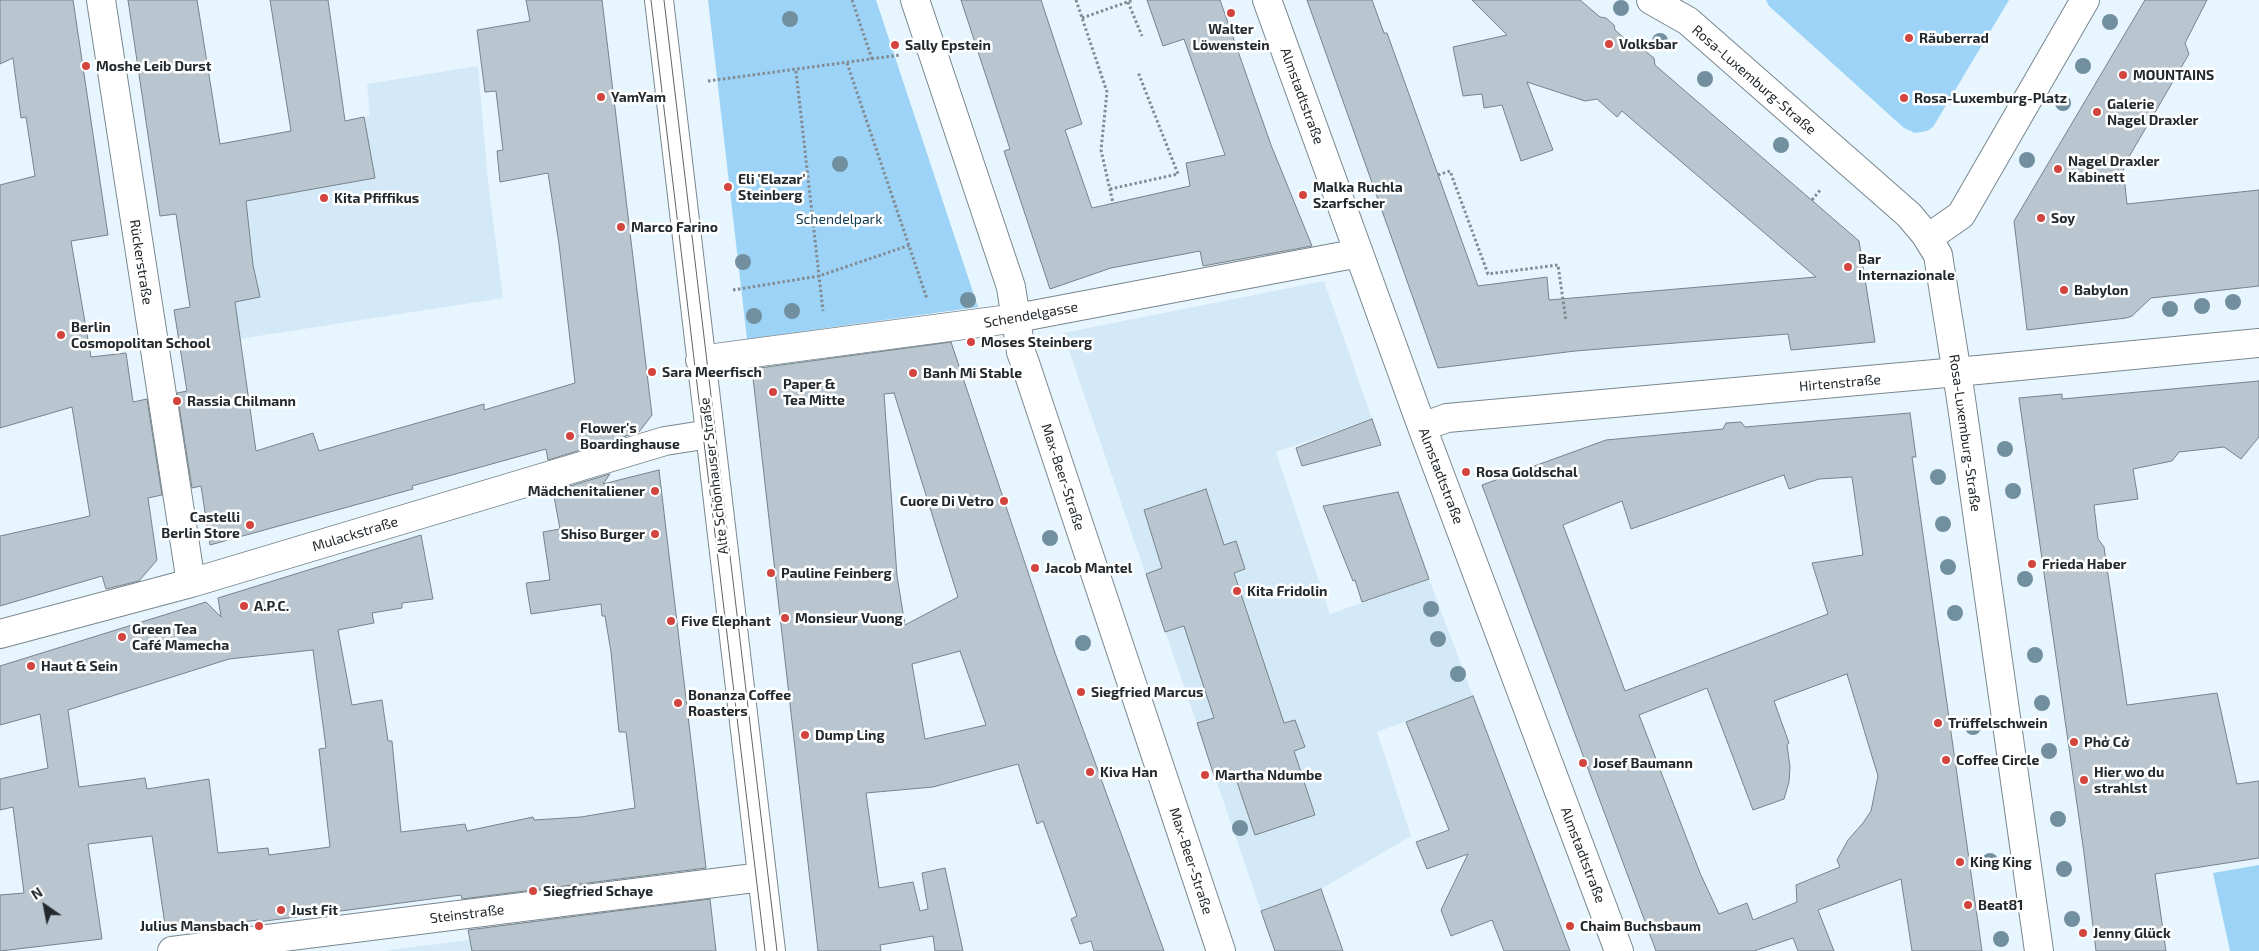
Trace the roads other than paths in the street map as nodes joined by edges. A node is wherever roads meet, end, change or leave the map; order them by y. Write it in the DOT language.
graph roads {
  1 [pos="100,0"];
  2 [pos="659,0"];
  3 [pos="915,0"];
  4 [pos="1267,0"];
  5 [pos="1652,0"];
  6 [pos="2085,0"];
  7 [pos="1682,11"];
  8 [pos="1928,238"];
  9 [pos="1359,253"];
  10 [pos="1017,318"];
  11 [pos="2259,343"];
  12 [pos="700,360"];
  13 [pos="1957,372"];
  14 [pos="1422,427"];
  15 [pos="710,434"];
  16 [pos="191,583"];
  17 [pos="0,634"];
  18 [pos="762,877"];
  19 [pos="172,951"];
  20 [pos="771,951"];
  21 [pos="1221,951"];
  22 [pos="1619,951"];
  23 [pos="2040,951"];
  1 -- 16 [label="street, Rückerstraße"];
  2 -- 12 [label="street, Alte Schönhauser Straße"];
  3 -- 10 [label="street, Max-Beer-Straße"];
  4 -- 9 [label="street, Almstadtstraße"];
  5 -- 7 [label="street, Rosa-Luxemburg-Straße"];
  6 -- 8 [label="street"];
  7 -- 8 [label="street, Rosa-Luxemburg-Straße"];
  8 -- 13 [label="street, Rosa-Luxemburg-Straße"];
  9 -- 10 [label="street, Schendelgasse"];
  9 -- 14 [label="street, Almstadtstraße"];
  10 -- 12 [label="street, Schendelgasse"];
  10 -- 21 [label="street, Max-Beer-Straße"];
  11 -- 13 [label="street, Hirtenstraße"];
  12 -- 15 [label="street, Alte Schönhauser Straße"];
  13 -- 14 [label="street, Hirtenstraße"];
  13 -- 23 [label="street, Rosa-Luxemburg-Straße"];
  14 -- 22 [label="street, Almstadtstraße"];
  15 -- 16 [label="street, Mulackstraße"];
  15 -- 18 [label="street, Alte Schönhauser Straße"];
  16 -- 17 [label="street, Mulackstraße"];
  18 -- 19 [label="street, Steinstraße"];
  18 -- 20 [label="street, Alte Schönhauser Straße"];
}
